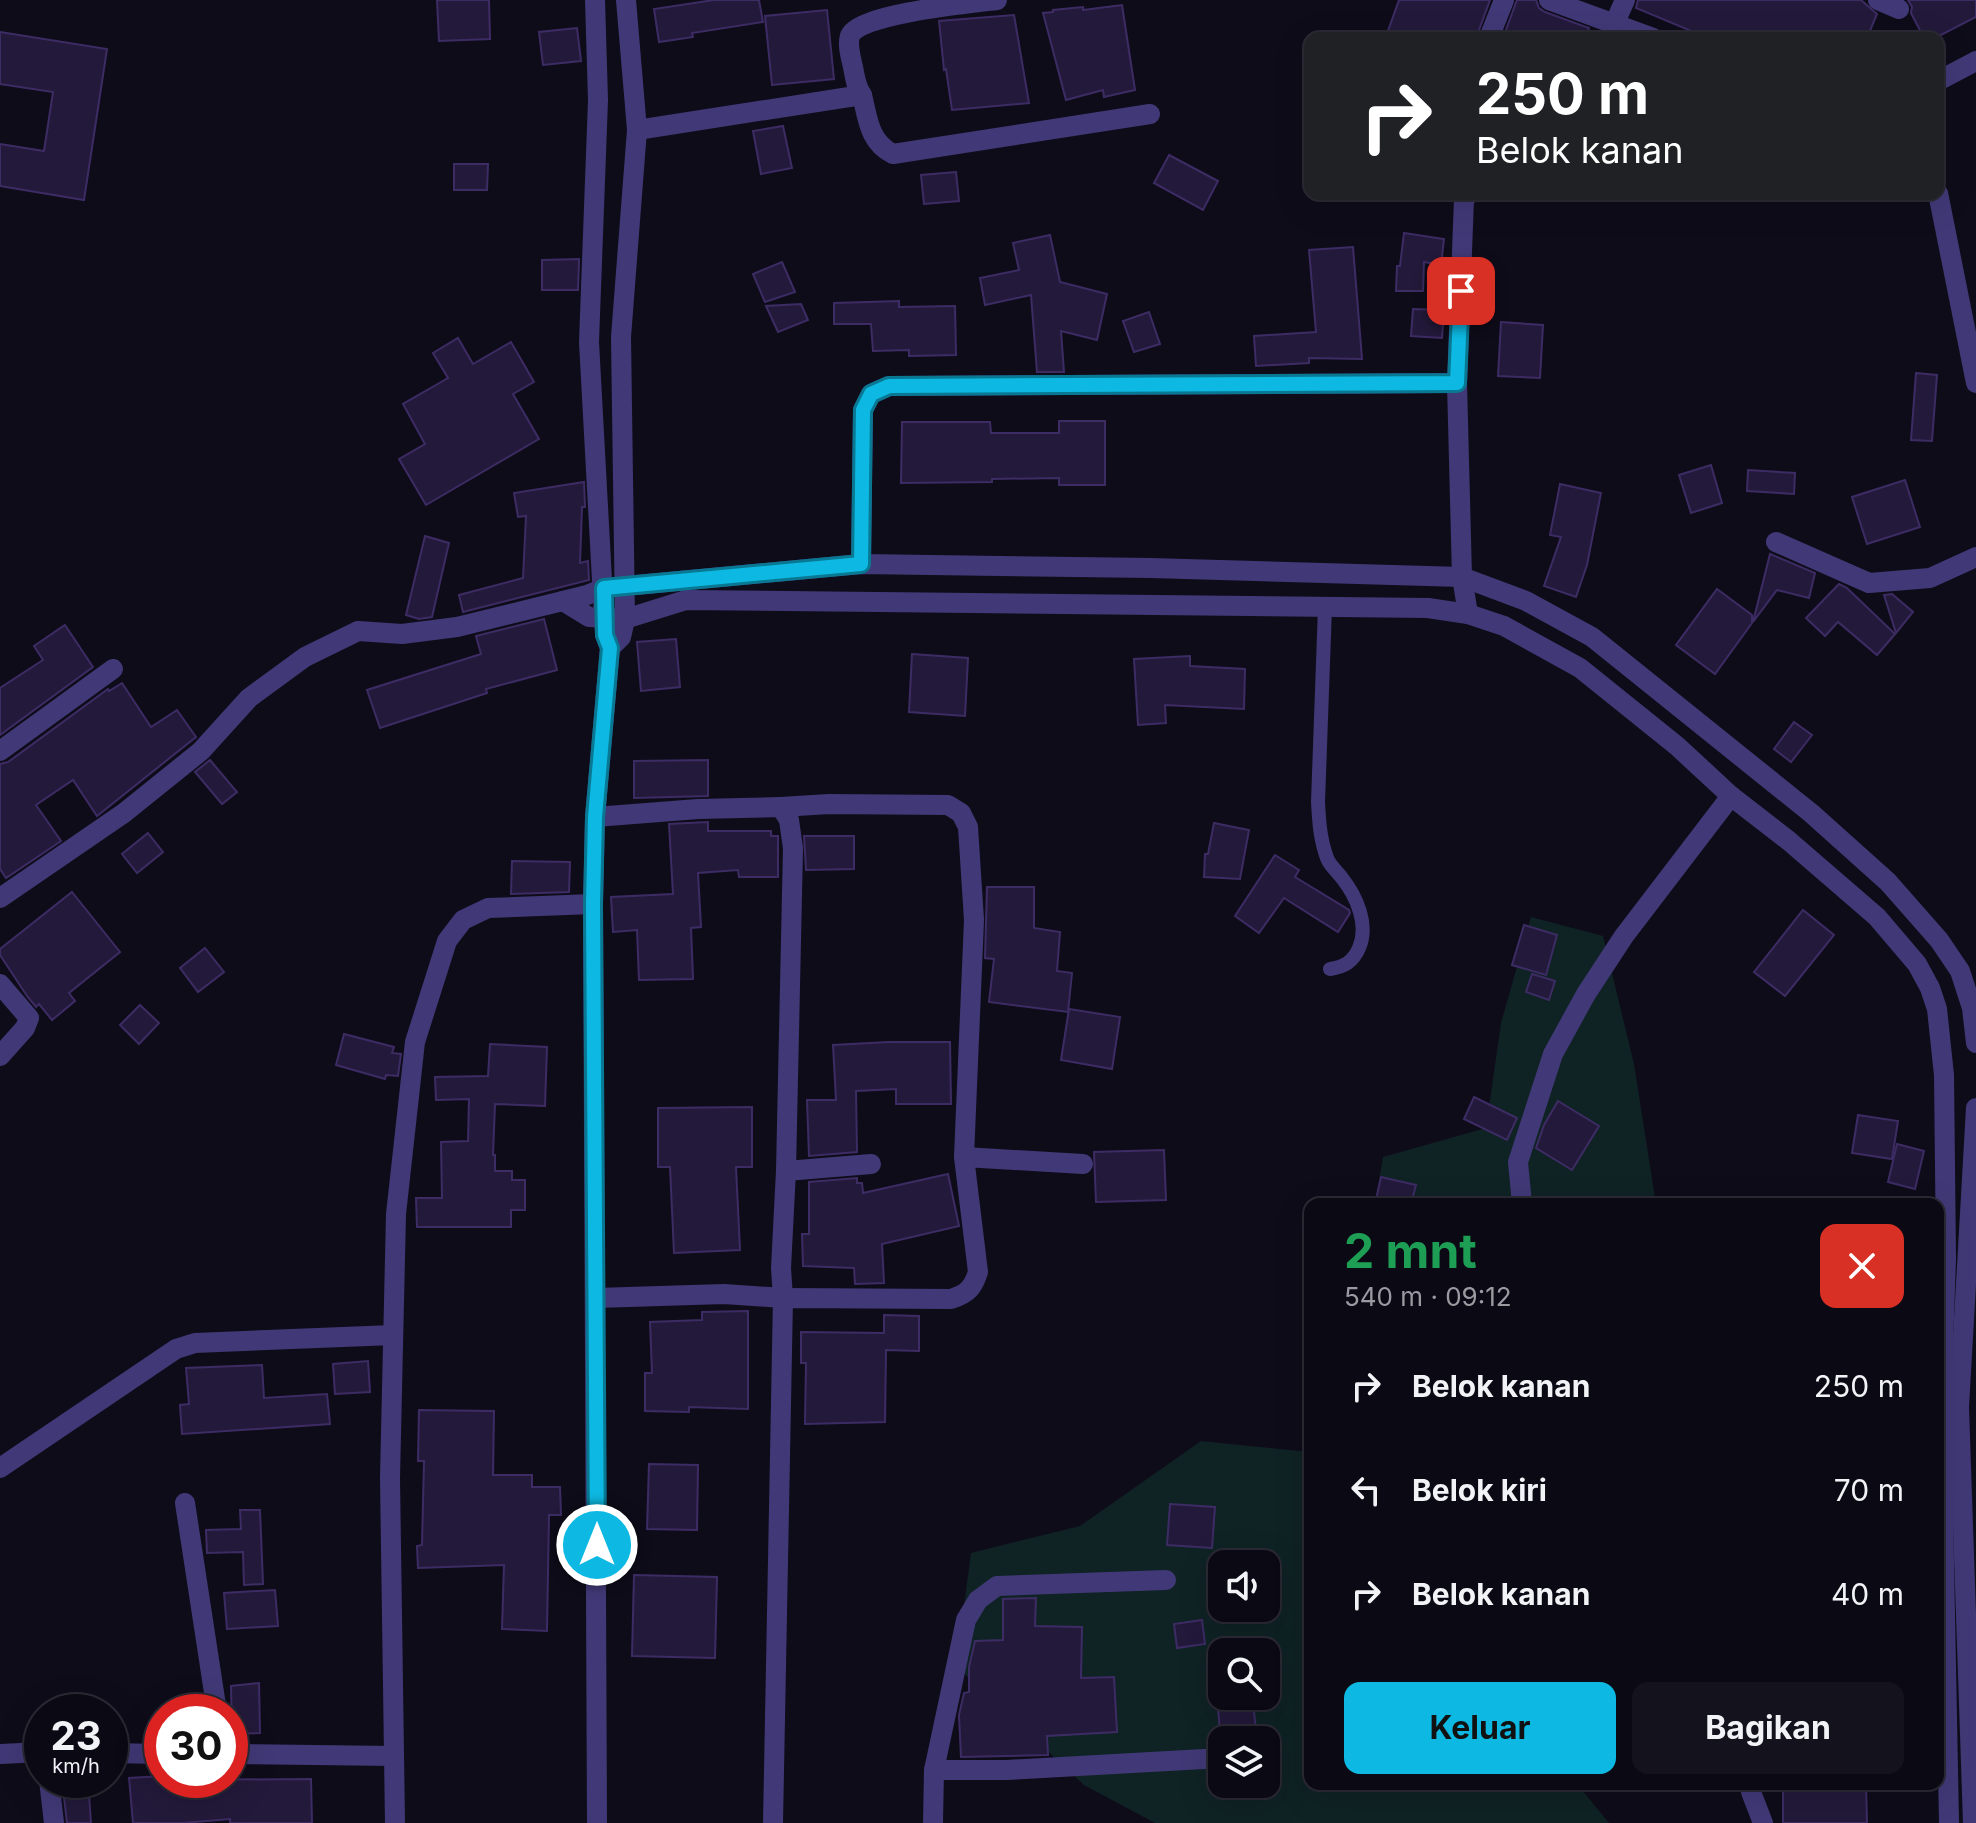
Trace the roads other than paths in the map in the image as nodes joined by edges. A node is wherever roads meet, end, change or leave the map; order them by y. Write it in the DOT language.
graph roads {
  1 [pos="595,0"];
  2 [pos="626,0"];
  3 [pos="997,0"];
  4 [pos="1504,0"];
  5 [pos="1549,0"];
  6 [pos="1625,0"];
  7 [pos="1878,0"];
  8 [pos="1899,9"];
  9 [pos="1611,31"];
  10 [pos="1491,32"];
  11 [pos="1976,61"];
  12 [pos="1944,78"];
  13 [pos="862,95"];
  14 [pos="1150,114"];
  15 [pos="637,130"];
  16 [pos="1465,200"];
  17 [pos="1939,200"];
  18 [pos="1457,383"];
  19 [pos="1976,383"];
  20 [pos="1776,542"];
  21 [pos="1976,557"];
  22 [pos="861,564"];
  23 [pos="1462,577"];
  24 [pos="614,588"];
  25 [pos="563,601"];
  26 [pos="1325,607"];
  27 [pos="1468,614"];
  28 [pos="615,618"];
  29 [pos="113,669"];
  30 [pos="0,751"];
  31 [pos="1776,787"];
  32 [pos="1731,796"];
  33 [pos="781,807"];
  34 [pos="595,817"];
  35 [pos="1759,817"];
  36 [pos="0,898"];
  37 [pos="593,904"];
  38 [pos="1330,969"];
  39 [pos="0,984"];
  40 [pos="1976,1043"];
  41 [pos="0,1056"];
  42 [pos="1976,1108"];
  43 [pos="964,1157"];
  44 [pos="871,1164"];
  45 [pos="1083,1164"];
  46 [pos="786,1171"];
  47 [pos="1520,1198"];
  48 [pos="596,1298"];
  49 [pos="783,1298"];
  50 [pos="1944,1317"];
  51 [pos="393,1335"];
  52 [pos="0,1468"];
  53 [pos="185,1503"];
  54 [pos="1944,1562"];
  55 [pos="1166,1580"];
  56 [pos="214,1694"];
  57 [pos="24,1753"];
  58 [pos="0,1754"];
  59 [pos="248,1754"];
  60 [pos="394,1756"];
  61 [pos="1208,1759"];
  62 [pos="934,1770"];
  63 [pos="1751,1790"];
  64 [pos="51,1798"];
  65 [pos="54,1823"];
  66 [pos="395,1823"];
  67 [pos="597,1823"];
  68 [pos="773,1823"];
  69 [pos="933,1823"];
  70 [pos="1763,1823"];
  71 [pos="1949,1823"];
  72 [pos="1973,1823"];
  1 -- 24 [label="street"];
  2 -- 15 [label="street"];
  3 -- 13 [label="street"];
  4 -- 10 [label="street"];
  5 -- 9 [label="street"];
  6 -- 9 [label="street"];
  7 -- 8 [label="street"];
  11 -- 12 [label="street"];
  13 -- 14 [label="street"];
  13 -- 15 [label="street"];
  15 -- 24 [label="street"];
  16 -- 18 [label="street"];
  17 -- 19 [label="street"];
  18 -- 22 [label="street"];
  18 -- 23 [label="street"];
  20 -- 21 [label="street"];
  22 -- 23 [label="street"];
  22 -- 24 [label="street"];
  23 -- 27 [label="street"];
  23 -- 31 [label="street"];
  24 -- 25 [label="street"];
  24 -- 28 [label="street"];
  25 -- 28 [label="street"];
  25 -- 36 [label="street"];
  26 -- 27 [label="street"];
  26 -- 28 [label="street"];
  26 -- 38 [label="lane"];
  27 -- 32 [label="street"];
  28 -- 34 [label="street"];
  29 -- 30 [label="street"];
  31 -- 35 [label="street"];
  31 -- 40 [label="street"];
  32 -- 35 [label="street"];
  32 -- 47 [label="street"];
  33 -- 34 [label="street"];
  33 -- 43 [label="street"];
  33 -- 46 [label="street"];
  34 -- 37 [label="street"];
  35 -- 50 [label="street"];
  37 -- 48 [label="street"];
  37 -- 51 [label="street"];
  39 -- 41 [label="street"];
  42 -- 72 [label="street"];
  43 -- 45 [label="street"];
  43 -- 49 [label="street"];
  44 -- 46 [label="street"];
  46 -- 49 [label="street"];
  48 -- 49 [label="street"];
  48 -- 67 [label="street"];
  49 -- 68 [label="street"];
  51 -- 52 [label="street"];
  51 -- 60 [label="street"];
  53 -- 56 [label="street"];
  54 -- 71 [label="street"];
  55 -- 62 [label="street"];
  57 -- 58 [label="street"];
  59 -- 60 [label="street"];
  60 -- 66 [label="street"];
  61 -- 62 [label="street"];
  62 -- 69 [label="street"];
  63 -- 70 [label="street"];
  64 -- 65 [label="street"];
}
